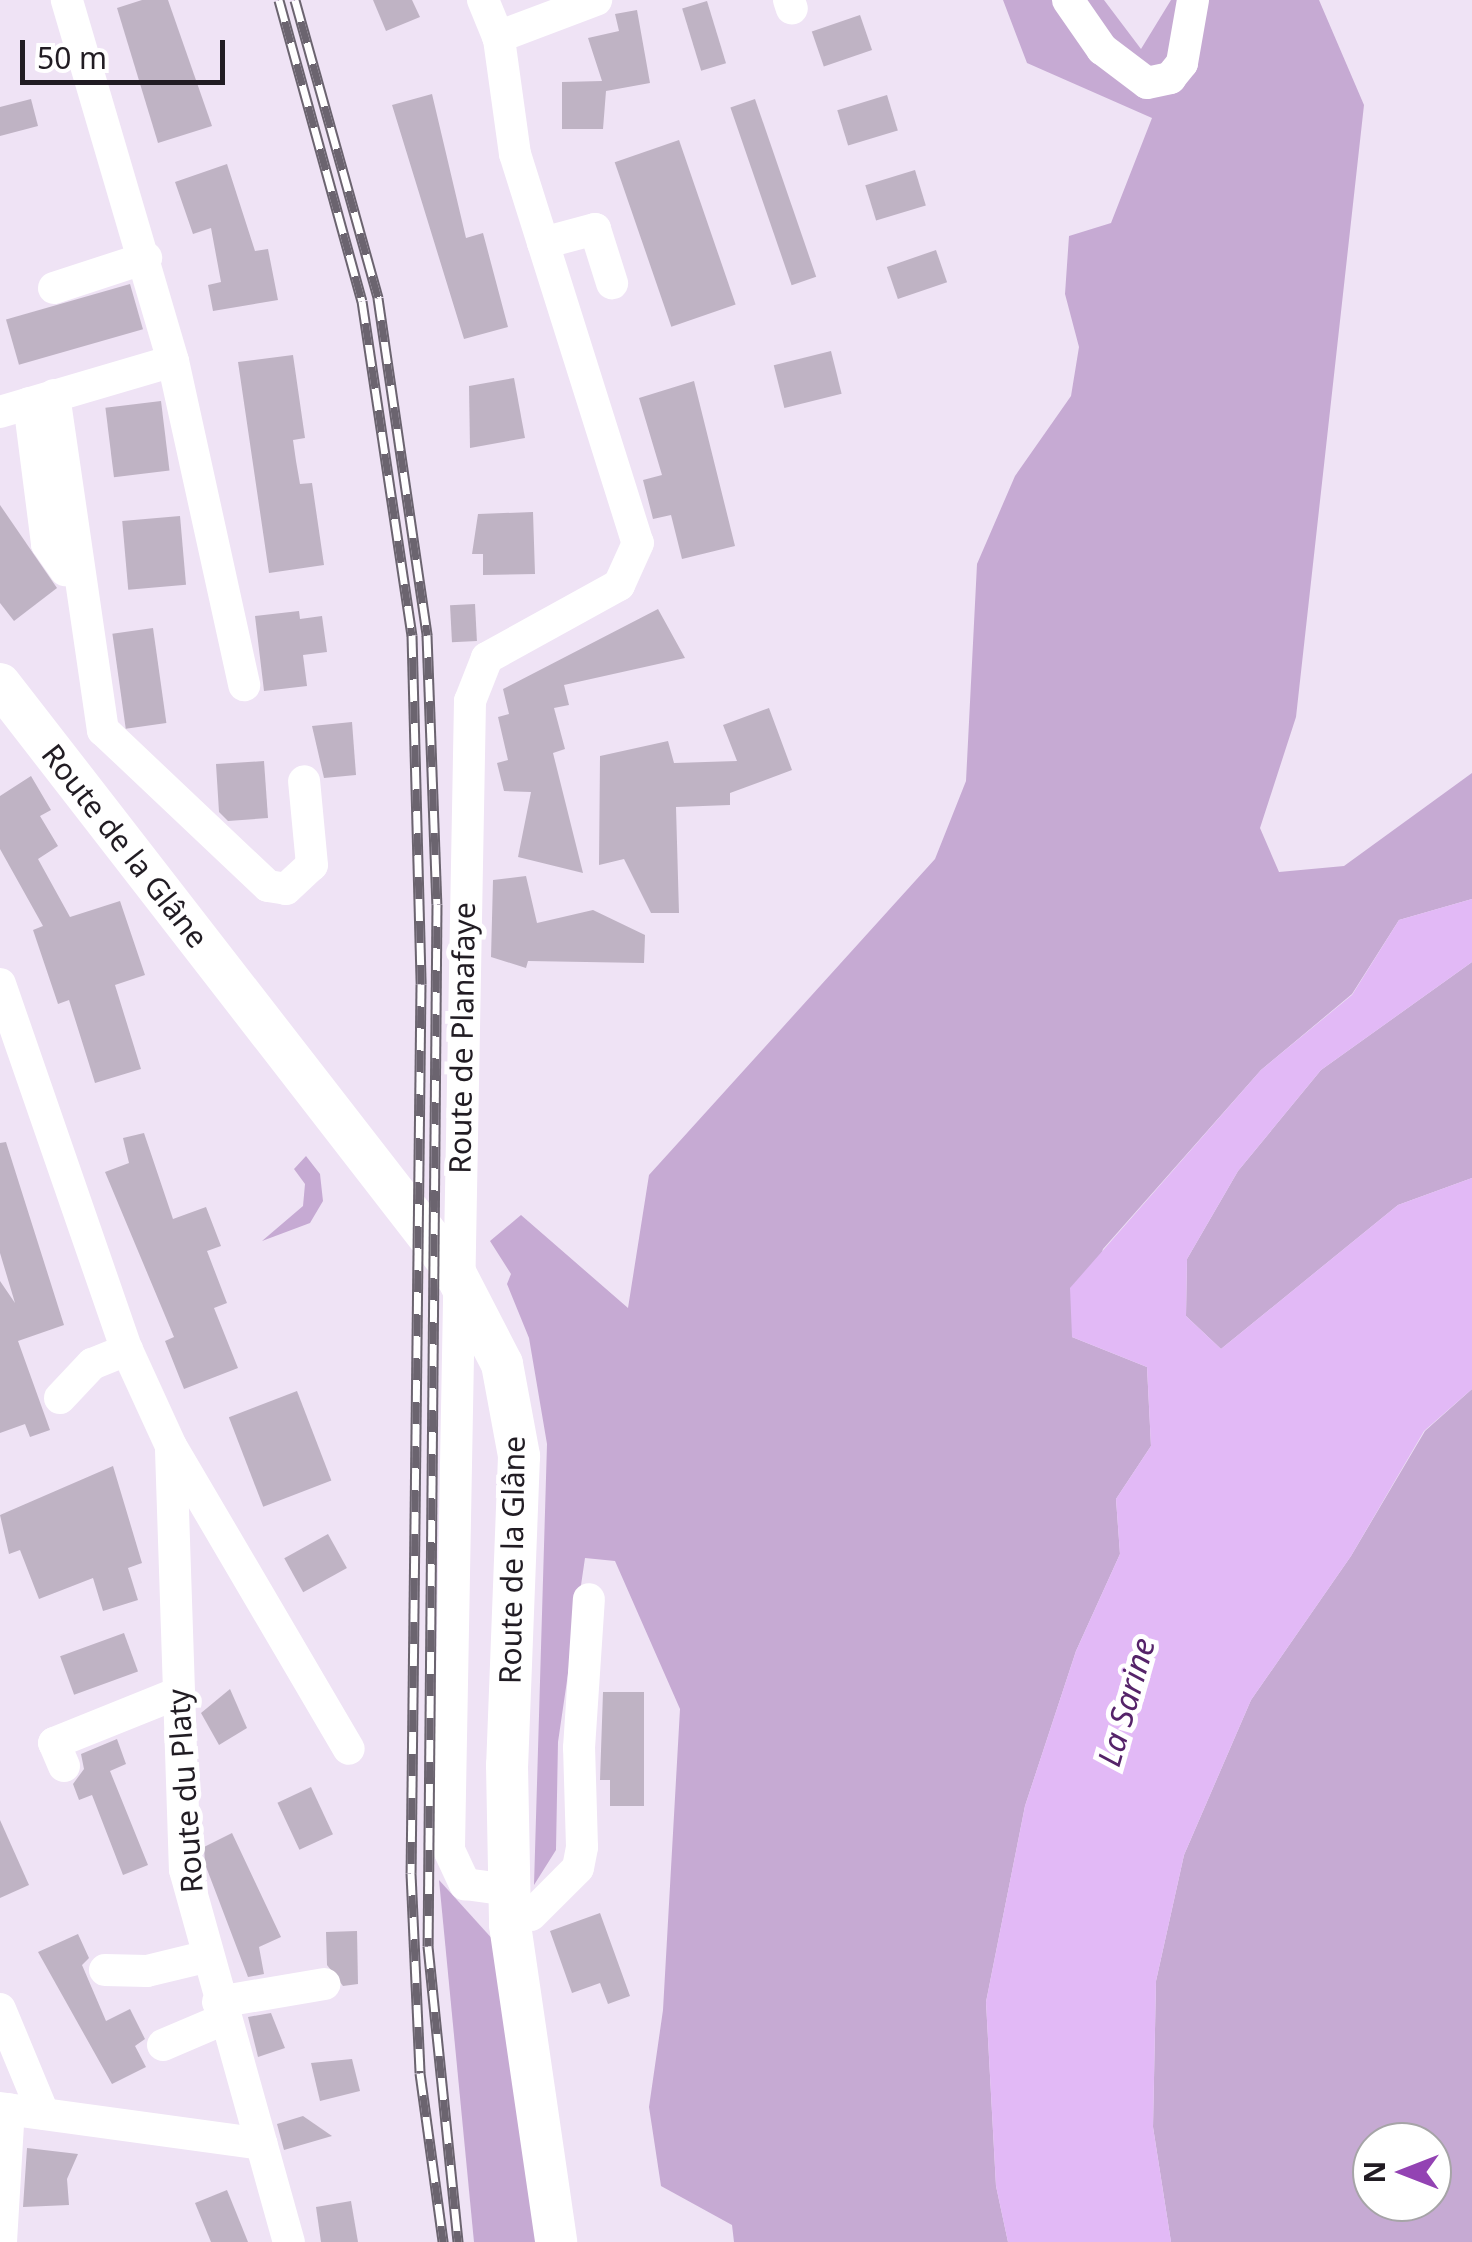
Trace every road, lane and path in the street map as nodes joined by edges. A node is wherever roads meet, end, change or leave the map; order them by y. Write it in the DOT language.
graph roads {
  1 [pos="67,0"];
  2 [pos="483,0"];
  3 [pos="596,0"];
  4 [pos="1068,0"];
  5 [pos="1193,0"];
  6 [pos="498,37"];
  7 [pos="543,243"];
  8 [pos="146,258"];
  9 [pos="612,284"];
  10 [pos="54,288"];
  11 [pos="173,361"];
  12 [pos="28,403"];
  13 [pos="66,570"];
  14 [pos="244,684"];
  15 [pos="3,694"];
  16 [pos="304,780"];
  17 [pos="0,984"];
  18 [pos="127,1350"];
  19 [pos="60,1398"];
  20 [pos="171,1446"];
  21 [pos="590,1599"];
  22 [pos="176,1694"];
  23 [pos="350,1749"];
  24 [pos="64,1766"];
  25 [pos="520,1902"];
  26 [pos="205,1957"];
  27 [pos="105,1970"];
  28 [pos="324,1984"];
  29 [pos="0,2009"];
  30 [pos="222,2011"];
  31 [pos="162,2045"];
  32 [pos="4,2108"];
  33 [pos="44,2113"];
  34 [pos="262,2144"];
  35 [pos="2,2242"];
  36 [pos="290,2242"];
  37 [pos="556,2242"];
  1 -- 8 [label="street"];
  2 -- 6 [label="street, Route de Planafaye"];
  3 -- 6 [label="street"];
  4 -- 5 [label="street"];
  6 -- 7 [label="street, Route de Planafaye"];
  7 -- 9 [label="street"];
  7 -- 25 [label="street, Route de Planafaye"];
  8 -- 10 [label="street"];
  8 -- 11 [label="street"];
  11 -- 12 [label="street"];
  11 -- 14 [label="street"];
  12 -- 13 [label="street"];
  12 -- 16 [label="street"];
  15 -- 25 [label="main road, Route de la Glâne"];
  17 -- 18 [label="street, Route du Platy"];
  18 -- 19 [label="street"];
  18 -- 20 [label="street, Route du Platy"];
  20 -- 22 [label="street, Route du Platy"];
  20 -- 23 [label="street, Route du Platy"];
  21 -- 25 [label="street"];
  22 -- 24 [label="street"];
  22 -- 26 [label="street, Route du Platy"];
  25 -- 37 [label="main road, Route de la Glâne"];
  26 -- 27 [label="street"];
  26 -- 30 [label="street, Route du Platy"];
  28 -- 30 [label="street"];
  29 -- 33 [label="street"];
  30 -- 31 [label="street"];
  30 -- 34 [label="street, Route du Platy"];
  32 -- 33 [label="street"];
  32 -- 35 [label="street"];
  33 -- 34 [label="street"];
  34 -- 36 [label="street, Route du Platy"];
}
